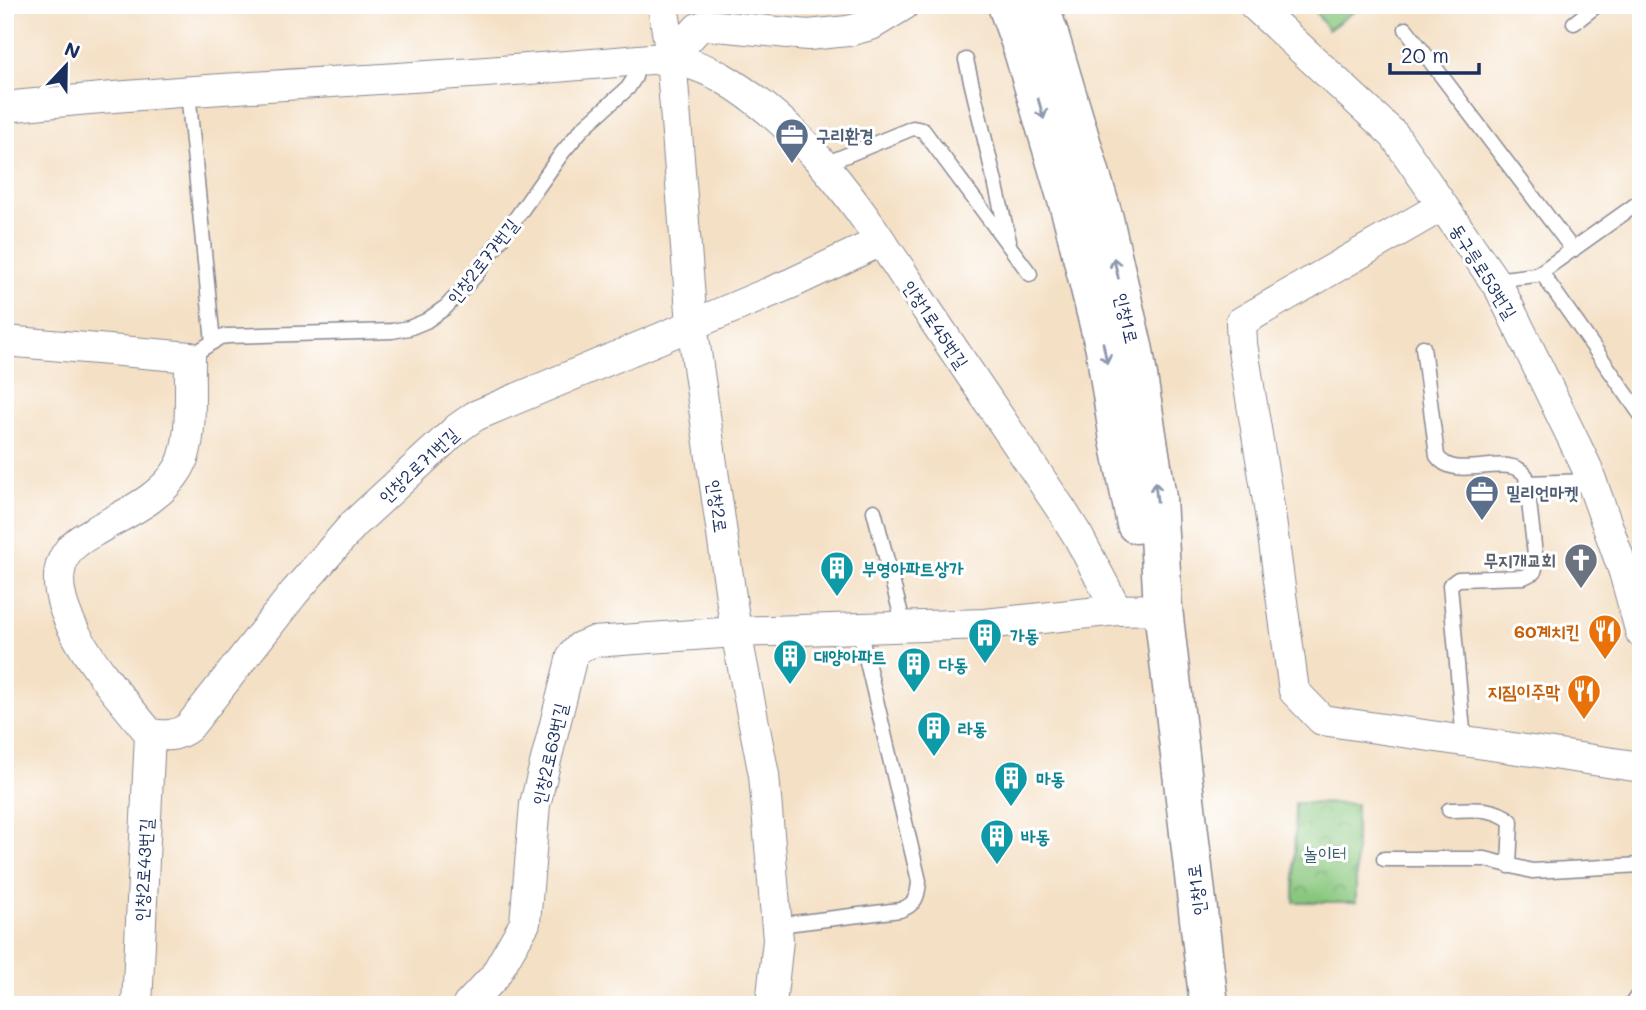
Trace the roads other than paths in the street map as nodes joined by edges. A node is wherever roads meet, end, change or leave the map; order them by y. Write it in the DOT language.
graph roads {
  1 [pos="663,5"];
  2 [pos="904,5"];
  3 [pos="1007,5"];
  4 [pos="1254,5"];
  5 [pos="1597,5"];
  6 [pos="1574,23"];
  7 [pos="1037,28"];
  8 [pos="1406,29"];
  9 [pos="671,57"];
  10 [pos="637,60"];
  11 [pos="966,60"];
  12 [pos="187,92"];
  13 [pos="5,107"];
  14 [pos="825,164"];
  15 [pos="1641,201"];
  16 [pos="1443,206"];
  17 [pos="881,241"];
  18 [pos="1011,249"];
  19 [pos="1573,250"];
  20 [pos="1541,272"];
  21 [pos="1030,274"];
  22 [pos="1493,280"];
  23 [pos="692,324"];
  24 [pos="5,341"];
  25 [pos="1423,347"];
  26 [pos="202,350"];
  27 [pos="1641,415"];
  28 [pos="1591,481"];
  29 [pos="1526,483"];
  30 [pos="874,511"];
  31 [pos="1163,609"];
  32 [pos="1117,610"];
  33 [pos="904,626"];
  34 [pos="859,628"];
  35 [pos="736,632"];
  36 [pos="1641,633"];
  37 [pos="150,734"];
  38 [pos="1464,742"];
  39 [pos="1641,767"];
  40 [pos="1449,810"];
  41 [pos="1384,859"];
  42 [pos="1641,865"];
  43 [pos="1508,866"];
  44 [pos="778,925"];
  45 [pos="1641,991"];
  46 [pos="136,1005"];
  47 [pos="468,1005"];
  48 [pos="771,1005"];
  49 [pos="1209,1005"];
  50 [pos="1631,1005"];
  1 -- 9 [label="street, 인창2로"];
  2 -- 9 [label="street"];
  3 -- 7 [label="main road, 인창1로"];
  4 -- 16 [label="street, 동구릉로53번길"];
  5 -- 6 [label="lane"];
  7 -- 31 [label="main road, 인창1로"];
  8 -- 19 [label="lane"];
  9 -- 10 [label="street"];
  9 -- 14 [label="street, 인창1로45번길"];
  9 -- 23 [label="street, 인창2로"];
  10 -- 12 [label="street"];
  10 -- 26 [label="lane, 인창2로77번길"];
  11 -- 18 [label="lane"];
  12 -- 13 [label="street"];
  12 -- 26 [label="lane"];
  14 -- 17 [label="street, 인창1로45번길"];
  14 -- 18 [label="lane"];
  15 -- 19 [label="lane"];
  16 -- 22 [label="street, 동구릉로53번길"];
  16 -- 38 [label="street"];
  17 -- 23 [label="street, 인창2로71번길"];
  17 -- 32 [label="street, 인창1로45번길"];
  18 -- 21 [label="lane"];
  19 -- 20 [label="lane"];
  20 -- 22 [label="lane"];
  20 -- 27 [label="lane"];
  22 -- 28 [label="street, 동구릉로53번길"];
  23 -- 35 [label="street, 인창2로"];
  23 -- 37 [label="street, 인창2로71번길"];
  24 -- 26 [label="street, 인창2로77번길"];
  25 -- 29 [label="lane"];
  26 -- 37 [label="street"];
  28 -- 29 [label="lane"];
  28 -- 36 [label="street, 동구릉로53번길"];
  29 -- 38 [label="lane"];
  30 -- 33 [label="lane"];
  31 -- 32 [label="street"];
  31 -- 49 [label="main road, 인창1로"];
  32 -- 33 [label="street"];
  33 -- 34 [label="street"];
  34 -- 35 [label="street"];
  34 -- 44 [label="lane"];
  35 -- 44 [label="street, 인창2로"];
  35 -- 47 [label="street, 인창2로63번길"];
  37 -- 46 [label="street, 인창2로43번길"];
  38 -- 39 [label="street"];
  40 -- 43 [label="lane"];
  41 -- 43 [label="lane"];
  42 -- 43 [label="lane"];
  44 -- 48 [label="street, 인창2로"];
  45 -- 50 [label="lane"];
}
